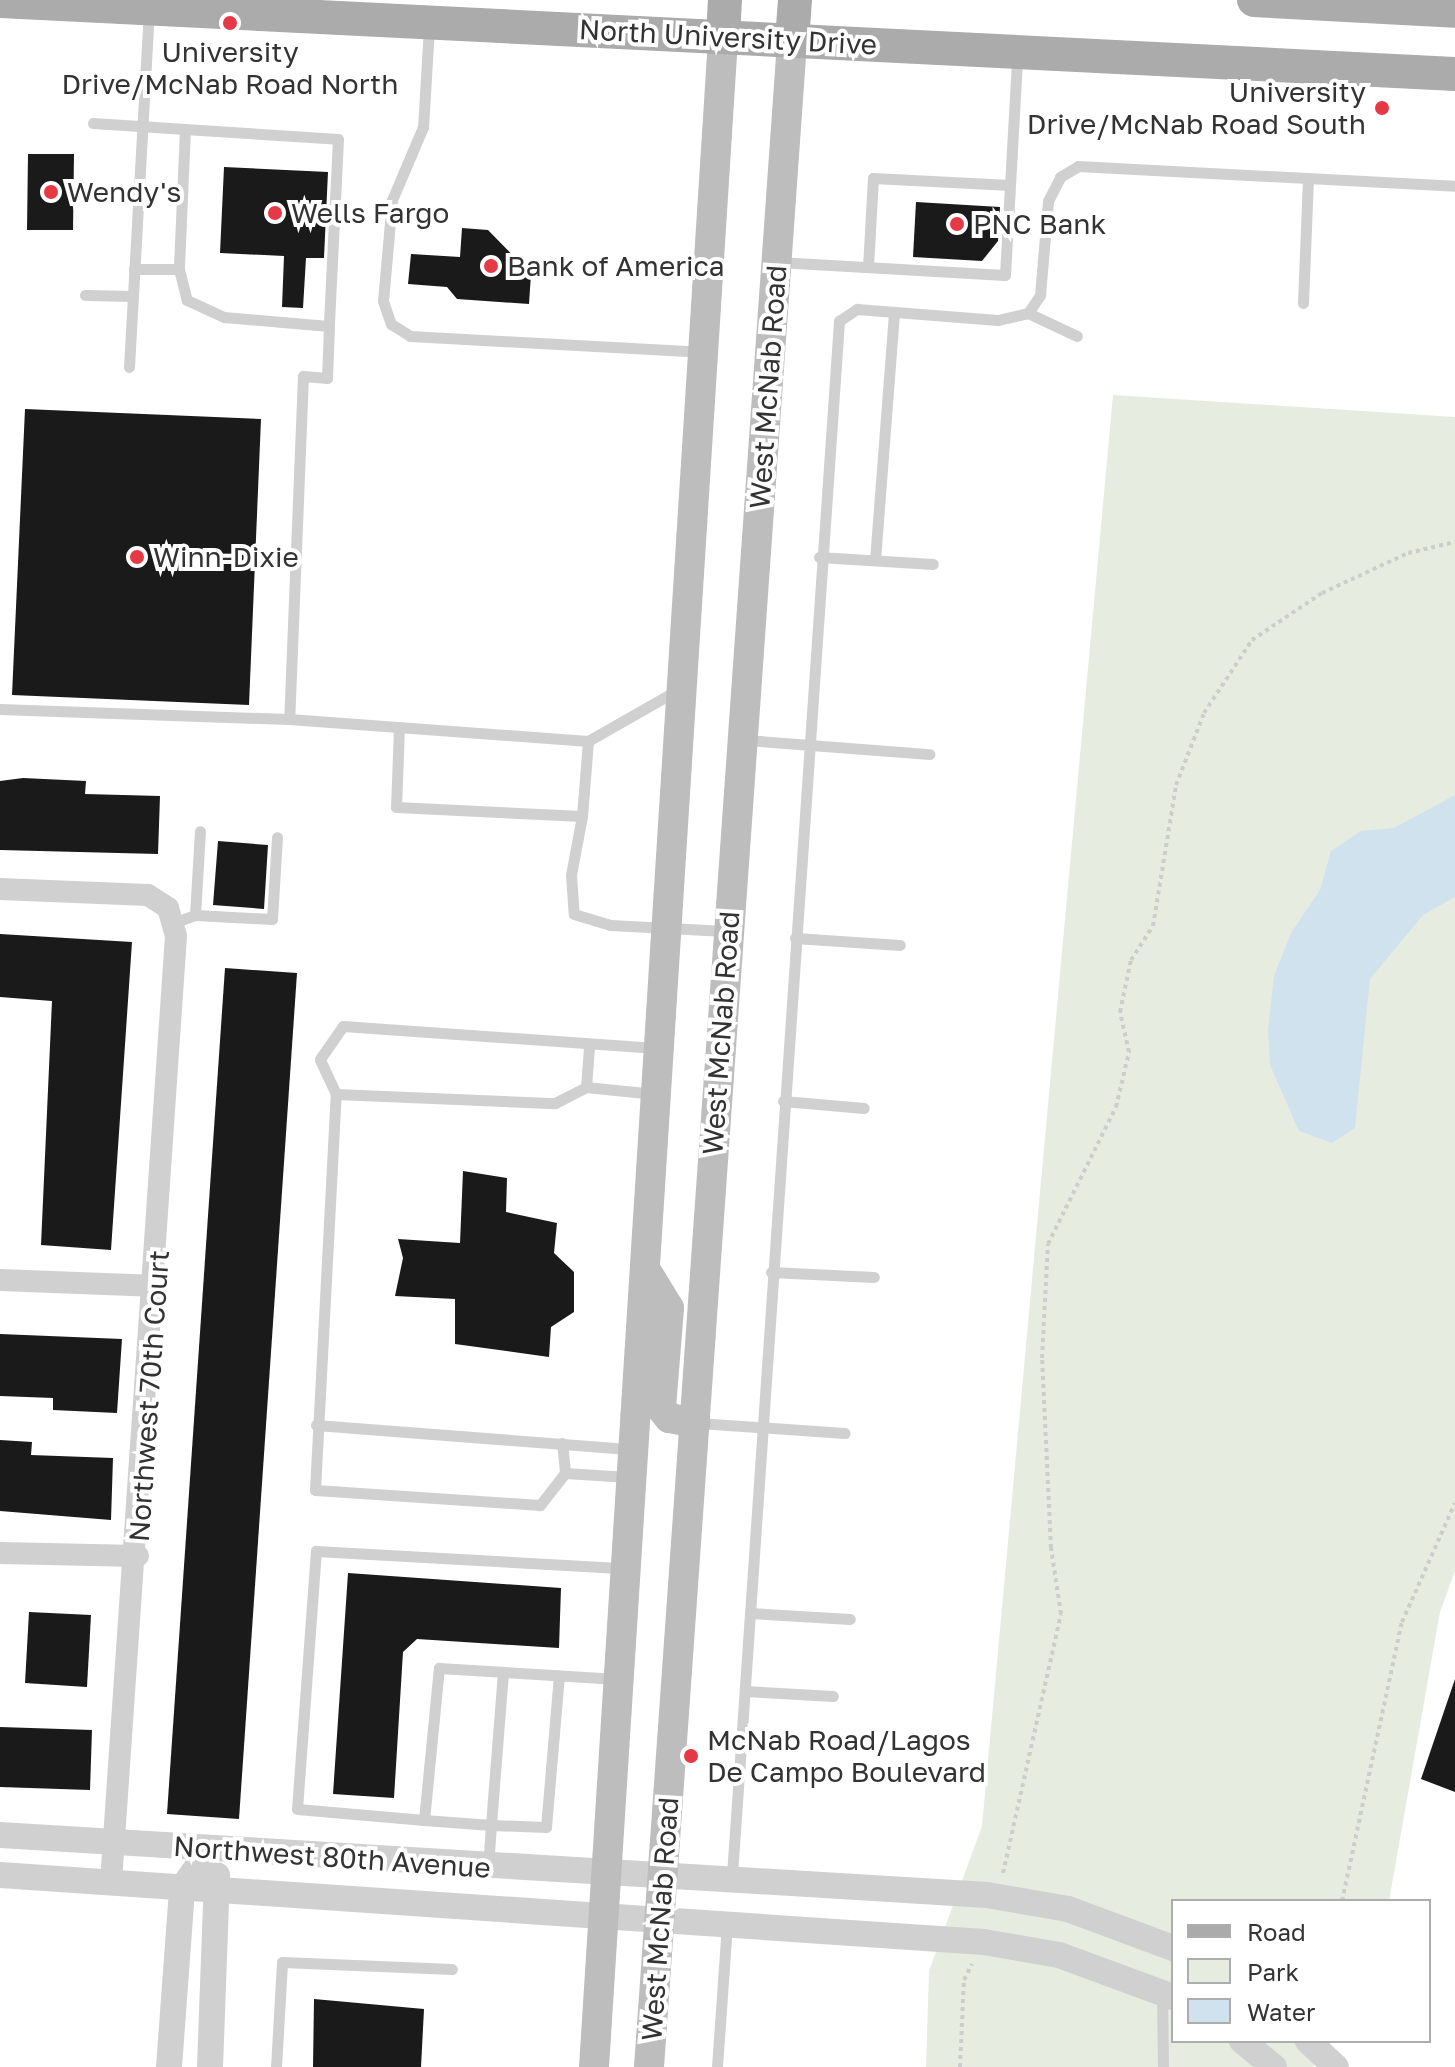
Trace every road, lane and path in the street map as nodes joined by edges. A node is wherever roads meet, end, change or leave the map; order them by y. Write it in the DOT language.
graph roads {
  1 [pos="725,0"];
  2 [pos="795,0"];
  3 [pos="1254,0"];
  4 [pos="0,1"];
  5 [pos="149,8"];
  6 [pos="1455,12"];
  7 [pos="430,20"];
  8 [pos="723,37"];
  9 [pos="792,40"];
  10 [pos="1018,52"];
  11 [pos="1455,74"];
  12 [pos="93,123"];
  13 [pos="143,126"];
  14 [pos="185,129"];
  15 [pos="1308,178"];
  16 [pos="1010,185"];
  17 [pos="1455,186"];
  18 [pos="778,262"];
  19 [pos="868,267"];
  20 [pos="134,269"];
  21 [pos="179,269"];
  22 [pos="85,295"];
  23 [pos="133,296"];
  24 [pos="1303,303"];
  25 [pos="894,312"];
  26 [pos="1028,313"];
  27 [pos="329,326"];
  28 [pos="1077,336"];
  29 [pos="701,352"];
  30 [pos="129,367"];
  31 [pos="1455,542"];
  32 [pos="819,557"];
  33 [pos="875,560"];
  34 [pos="933,564"];
  35 [pos="684,687"];
  36 [pos="0,709"];
  37 [pos="289,719"];
  38 [pos="399,727"];
  39 [pos="741,740"];
  40 [pos="588,741"];
  41 [pos="809,744"];
  42 [pos="929,754"];
  43 [pos="582,816"];
  44 [pos="200,831"];
  45 [pos="277,837"];
  46 [pos="0,889"];
  47 [pos="195,915"];
  48 [pos="170,916"];
  49 [pos="669,929"];
  50 [pos="727,931"];
  51 [pos="795,938"];
  52 [pos="900,945"];
  53 [pos="589,1047"];
  54 [pos="661,1048"];
  55 [pos="586,1087"];
  56 [pos="336,1094"];
  57 [pos="659,1094"];
  58 [pos="783,1101"];
  59 [pos="864,1108"];
  60 [pos="647,1272"];
  61 [pos="771,1272"];
  62 [pos="874,1277"];
  63 [pos="0,1280"];
  64 [pos="157,1286"];
  65 [pos="696,1423"];
  66 [pos="316,1425"];
  67 [pos="761,1426"];
  68 [pos="845,1433"];
  69 [pos="562,1443"];
  70 [pos="635,1464"];
  71 [pos="565,1473"];
  72 [pos="1455,1503"];
  73 [pos="0,1553"];
  74 [pos="138,1556"];
  75 [pos="627,1568"];
  76 [pos="750,1613"];
  77 [pos="850,1619"];
  78 [pos="503,1672"];
  79 [pos="559,1676"];
  80 [pos="619,1679"];
  81 [pos="745,1691"];
  82 [pos="833,1696"];
  83 [pos="424,1820"];
  84 [pos="491,1825"];
  85 [pos="0,1835"];
  86 [pos="115,1843"];
  87 [pos="210,1849"];
  88 [pos="488,1868"];
  89 [pos="606,1873"];
  90 [pos="664,1874"];
  91 [pos="0,1875"];
  92 [pos="732,1875"];
  93 [pos="111,1883"];
  94 [pos="182,1888"];
  95 [pos="221,1889"];
  96 [pos="996,1897"];
  97 [pos="1342,1899"];
  98 [pos="604,1916"];
  99 [pos="660,1917"];
  100 [pos="727,1922"];
  101 [pos="984,1942"];
  102 [pos="1171,1947"];
  103 [pos="452,1969"];
  104 [pos="1168,1995"];
  105 [pos="1310,2043"];
  106 [pos="169,2067"];
  107 [pos="210,2067"];
  108 [pos="276,2067"];
  109 [pos="594,2067"];
  110 [pos="649,2067"];
  111 [pos="717,2067"];
  112 [pos="960,2067"];
  113 [pos="1163,2067"];
  114 [pos="1336,2067"];
  1 -- 8 [label="main road, West McNab Road"];
  2 -- 9 [label="main road, West McNab Road"];
  3 -- 6 [label="main road"];
  4 -- 5 [label="main road, North University Drive"];
  5 -- 7 [label="main road, North University Drive"];
  5 -- 13 [label="lane"];
  7 -- 8 [label="main road, North University Drive"];
  7 -- 29 [label="lane"];
  8 -- 9 [label="main road, North University Drive"];
  8 -- 29 [label="main road, West McNab Road"];
  9 -- 10 [label="main road, North University Drive"];
  9 -- 18 [label="main road, West McNab Road"];
  10 -- 11 [label="main road, North University Drive"];
  10 -- 16 [label="lane"];
  12 -- 13 [label="lane"];
  13 -- 14 [label="lane"];
  13 -- 20 [label="lane"];
  14 -- 21 [label="lane"];
  14 -- 27 [label="lane"];
  15 -- 17 [label="lane"];
  15 -- 24 [label="lane"];
  15 -- 26 [label="lane"];
  16 -- 19 [label="lane"];
  16 -- 19 [label="lane"];
  18 -- 19 [label="lane"];
  18 -- 39 [label="main road, West McNab Road"];
  20 -- 21 [label="lane"];
  20 -- 23 [label="lane"];
  21 -- 27 [label="lane"];
  22 -- 23 [label="lane"];
  23 -- 30 [label="lane"];
  25 -- 26 [label="lane"];
  25 -- 32 [label="lane"];
  25 -- 33 [label="lane"];
  26 -- 28 [label="lane"];
  27 -- 37 [label="lane"];
  29 -- 35 [label="main road, West McNab Road"];
  31 -- 96 [label="path"];
  32 -- 33 [label="lane"];
  32 -- 41 [label="lane"];
  33 -- 34 [label="lane"];
  35 -- 40 [label="lane"];
  35 -- 49 [label="main road, West McNab Road"];
  36 -- 37 [label="lane"];
  37 -- 38 [label="lane"];
  38 -- 40 [label="lane"];
  38 -- 43 [label="lane"];
  39 -- 41 [label="lane"];
  39 -- 50 [label="main road, West McNab Road"];
  40 -- 43 [label="lane"];
  41 -- 42 [label="lane"];
  41 -- 51 [label="lane"];
  43 -- 49 [label="lane"];
  44 -- 47 [label="lane"];
  45 -- 47 [label="lane"];
  46 -- 48 [label="street"];
  47 -- 48 [label="lane"];
  48 -- 64 [label="street, Northwest 70th Court"];
  49 -- 50 [label="lane"];
  49 -- 54 [label="main road, West McNab Road"];
  50 -- 65 [label="main road, West McNab Road"];
  51 -- 52 [label="lane"];
  51 -- 58 [label="lane"];
  53 -- 54 [label="lane"];
  53 -- 55 [label="lane"];
  53 -- 56 [label="lane"];
  54 -- 57 [label="main road, West McNab Road"];
  55 -- 56 [label="lane"];
  55 -- 57 [label="lane"];
  56 -- 66 [label="lane"];
  57 -- 60 [label="main road, West McNab Road"];
  58 -- 59 [label="lane"];
  58 -- 61 [label="lane"];
  60 -- 65 [label="main road"];
  60 -- 70 [label="main road, West McNab Road"];
  61 -- 62 [label="lane"];
  61 -- 67 [label="lane"];
  63 -- 64 [label="street"];
  64 -- 74 [label="street, Northwest 70th Court"];
  65 -- 67 [label="lane"];
  65 -- 90 [label="main road, West McNab Road"];
  66 -- 69 [label="lane"];
  66 -- 71 [label="lane"];
  67 -- 68 [label="lane"];
  67 -- 76 [label="lane"];
  69 -- 70 [label="lane"];
  69 -- 71 [label="lane"];
  70 -- 71 [label="lane"];
  70 -- 75 [label="main road, West McNab Road"];
  72 -- 97 [label="path"];
  73 -- 74 [label="street"];
  74 -- 86 [label="street, Northwest 70th Court"];
  75 -- 80 [label="main road, West McNab Road"];
  75 -- 83 [label="lane"];
  76 -- 77 [label="lane"];
  76 -- 81 [label="lane"];
  78 -- 79 [label="lane"];
  78 -- 83 [label="lane"];
  78 -- 84 [label="lane"];
  79 -- 80 [label="lane"];
  79 -- 84 [label="lane"];
  80 -- 89 [label="main road, West McNab Road"];
  81 -- 82 [label="lane"];
  81 -- 92 [label="lane"];
  83 -- 84 [label="lane"];
  84 -- 88 [label="lane"];
  85 -- 86 [label="street, Northwest 80th Avenue"];
  86 -- 87 [label="street, Northwest 80th Avenue"];
  86 -- 93 [label="street, Northwest 70th Court"];
  87 -- 88 [label="street, Northwest 80th Avenue"];
  87 -- 94 [label="street"];
  87 -- 95 [label="street"];
  88 -- 89 [label="street, Northwest 80th Avenue"];
  89 -- 90 [label="street, Northwest 80th Avenue"];
  89 -- 98 [label="main road, West McNab Road"];
  90 -- 92 [label="street, Northwest 80th Avenue"];
  90 -- 99 [label="main road, West McNab Road"];
  91 -- 93 [label="street, Northwest 80th Avenue"];
  92 -- 96 [label="street, Northwest 80th Avenue"];
  93 -- 94 [label="street, Northwest 80th Avenue"];
  94 -- 95 [label="street, Northwest 80th Avenue"];
  94 -- 106 [label="street"];
  95 -- 98 [label="street, Northwest 80th Avenue"];
  95 -- 107 [label="street"];
  96 -- 102 [label="street, Northwest 80th Avenue"];
  98 -- 99 [label="street, Northwest 80th Avenue"];
  98 -- 109 [label="main road, West McNab Road"];
  99 -- 100 [label="street, Northwest 80th Avenue"];
  99 -- 110 [label="main road, West McNab Road"];
  100 -- 101 [label="street, Northwest 80th Avenue"];
  100 -- 111 [label="lane"];
  101 -- 104 [label="street, Northwest 80th Avenue"];
  101 -- 112 [label="path"];
  103 -- 108 [label="lane"];
  104 -- 113 [label="lane"];
  105 -- 114 [label="street"];
}
